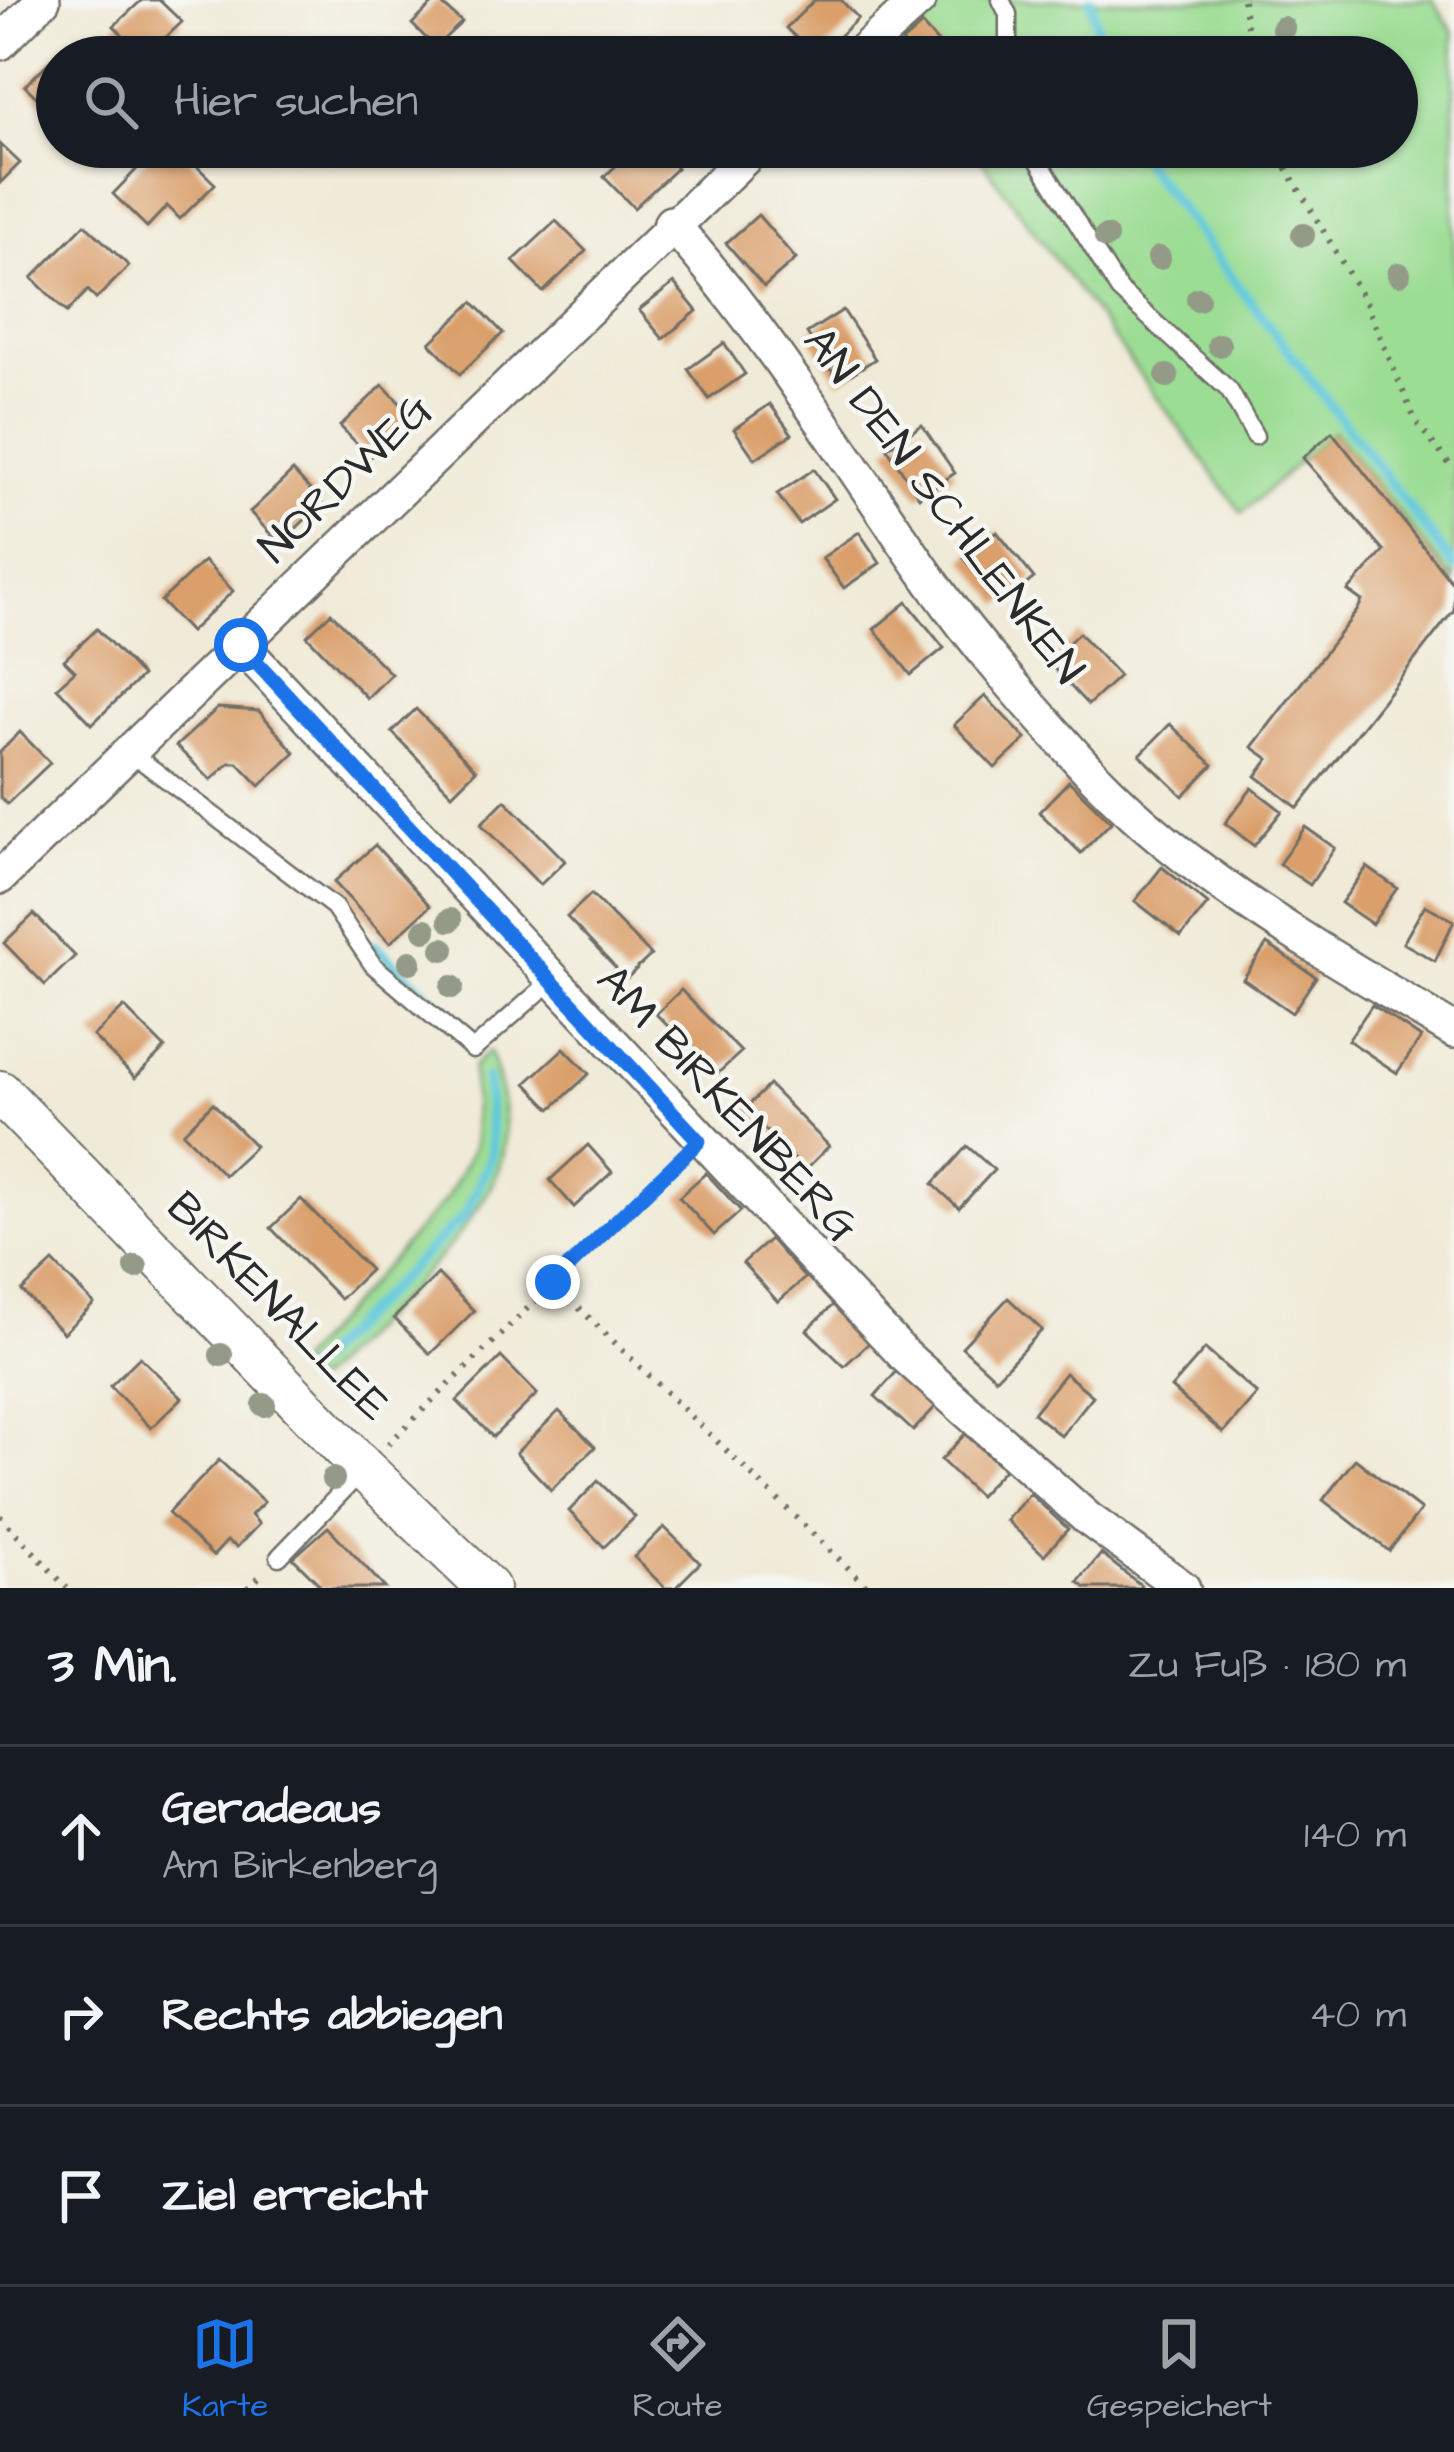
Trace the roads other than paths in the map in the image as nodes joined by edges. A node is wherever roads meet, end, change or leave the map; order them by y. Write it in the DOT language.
graph roads {
  1 [pos="43,0"];
  2 [pos="919,0"];
  3 [pos="1001,0"];
  4 [pos="879,36"];
  5 [pos="1008,36"];
  6 [pos="0,43"];
  7 [pos="733,168"];
  8 [pos="1043,168"];
  9 [pos="671,224"];
  10 [pos="1255,436"];
  11 [pos="241,645"];
  12 [pos="130,752"];
  13 [pos="0,877"];
  14 [pos="550,982"];
  15 [pos="1454,1030"];
  16 [pos="0,1093"];
  17 [pos="364,1469"];
  18 [pos="279,1557"];
  19 [pos="488,1588"];
  20 [pos="1183,1588"];
  1 -- 6 [label="street"];
  2 -- 4 [label="street"];
  3 -- 5 [label="lane"];
  7 -- 9 [label="street, NORDWEG"];
  8 -- 10 [label="lane"];
  9 -- 11 [label="street, NORDWEG"];
  9 -- 15 [label="street, AN DEN SCHLENKEN"];
  11 -- 12 [label="street, NORDWEG"];
  11 -- 14 [label="street, AM BIRKENBERG"];
  12 -- 13 [label="street, NORDWEG"];
  12 -- 14 [label="lane"];
  14 -- 20 [label="street, AM BIRKENBERG"];
  16 -- 17 [label="street, BIRKENALLEE"];
  17 -- 18 [label="lane"];
  17 -- 19 [label="street, BIRKENALLEE"];
}
